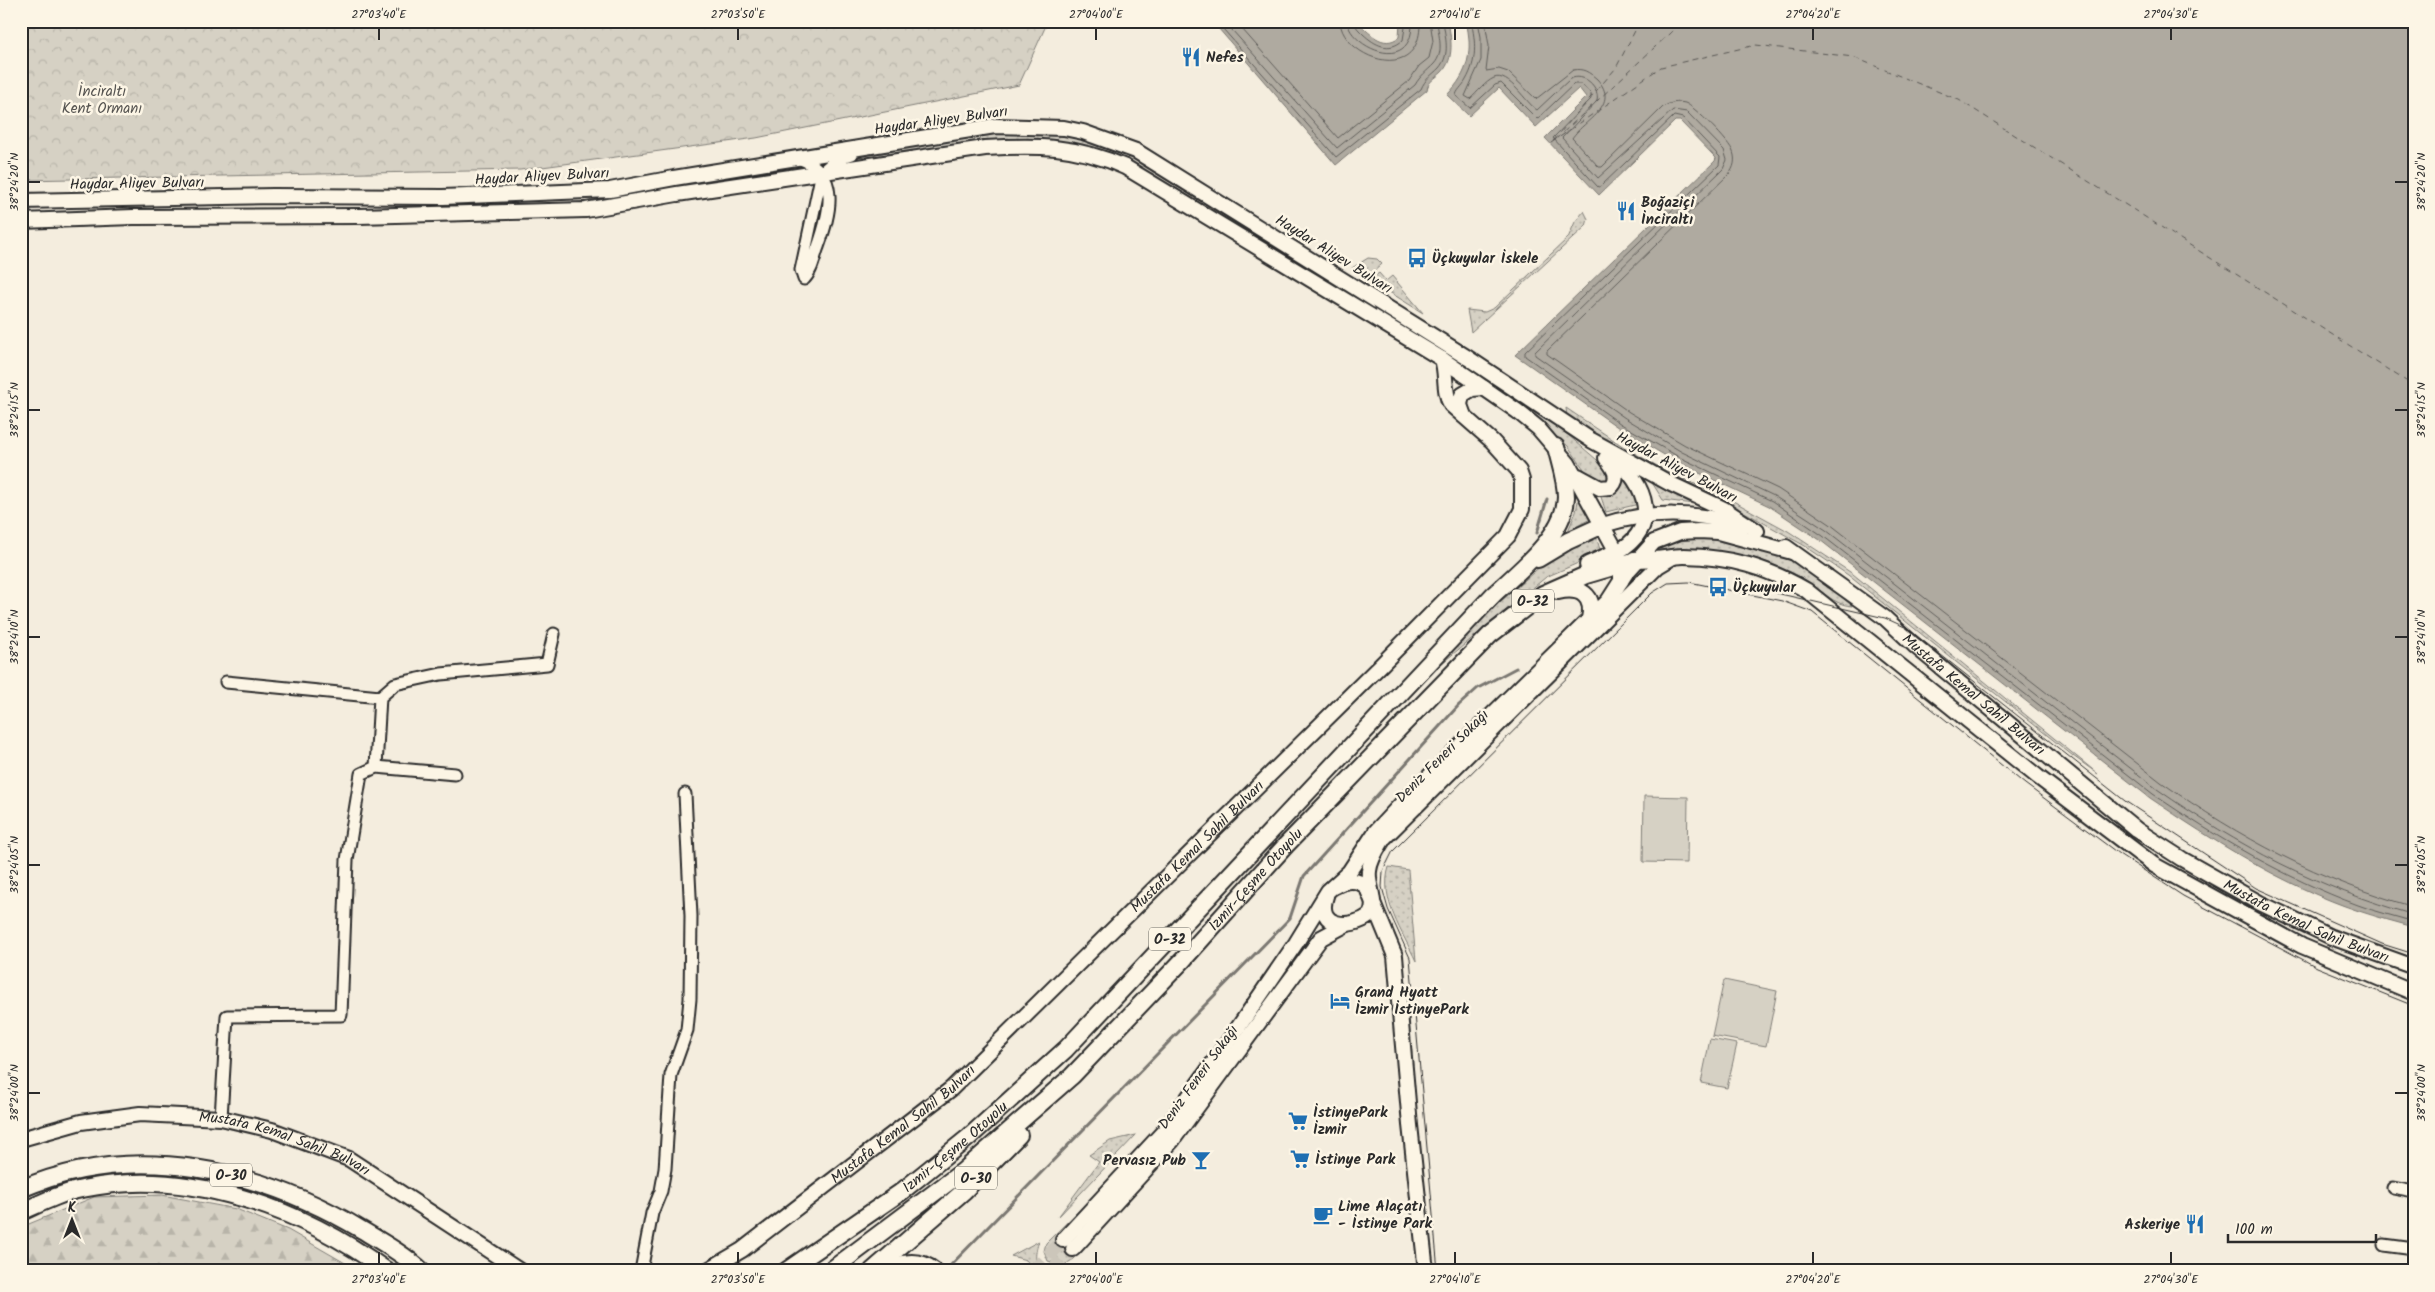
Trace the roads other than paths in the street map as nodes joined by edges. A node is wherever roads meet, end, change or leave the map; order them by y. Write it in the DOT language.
graph roads {
  1 [pos="924,138"];
  2 [pos="797,158"];
  3 [pos="822,172"];
  4 [pos="674,178"];
  5 [pos="677,194"];
  6 [pos="273,196"];
  7 [pos="21,201"];
  8 [pos="272,215"];
  9 [pos="21,221"];
  10 [pos="1442,359"];
  11 [pos="1484,388"];
  12 [pos="1464,416"];
  13 [pos="1591,440"];
  14 [pos="1556,447"];
  15 [pos="1577,476"];
  16 [pos="1646,517"];
  17 [pos="1603,525"];
  18 [pos="1757,531"];
  19 [pos="1792,552"];
  20 [pos="1674,557"];
  21 [pos="1625,558"];
  22 [pos="1521,569"];
  23 [pos="1543,594"];
  24 [pos="1595,622"];
  25 [pos="554,634"];
  26 [pos="226,682"];
  27 [pos="380,698"];
  28 [pos="376,767"];
  29 [pos="455,774"];
  30 [pos="685,794"];
  31 [pos="1328,891"];
  32 [pos="1374,902"];
  33 [pos="1347,924"];
  34 [pos="2414,967"];
  35 [pos="2410,991"];
  36 [pos="1072,1076"];
  37 [pos="221,1118"];
  38 [pos="21,1139"];
  39 [pos="2393,1188"];
  40 [pos="21,1189"];
  41 [pos="2414,1192"];
  42 [pos="25,1212"];
  43 [pos="2384,1244"];
  44 [pos="2414,1249"];
  45 [pos="387,1271"];
  46 [pos="422,1271"];
  47 [pos="520,1271"];
  48 [pos="640,1271"];
  49 [pos="706,1271"];
  50 [pos="786,1271"];
  51 [pos="830,1271"];
  52 [pos="872,1271"];
  53 [pos="883,1271"];
  54 [pos="934,1271"];
  55 [pos="1426,1271"];
  1 -- 2 [label="main road, Haydar Aliyev Bulvarı"];
  1 -- 3 [label="street"];
  1 -- 13 [label="main road, Haydar Aliyev Bulvarı"];
  2 -- 3 [label="street"];
  2 -- 4 [label="main road, Haydar Aliyev Bulvarı"];
  3 -- 3 [label="street"];
  3 -- 5 [label="main road"];
  3 -- 10 [label="main road"];
  4 -- 5 [label="main road"];
  4 -- 6 [label="main road, Haydar Aliyev Bulvarı"];
  5 -- 8 [label="main road"];
  6 -- 7 [label="main road, Haydar Aliyev Bulvarı"];
  6 -- 8 [label="main road"];
  8 -- 9 [label="main road"];
  10 -- 11 [label="main road"];
  10 -- 12 [label="main road, Mustafa Kemal Sahil Bulvarı"];
  11 -- 12 [label="main road"];
  11 -- 14 [label="main road"];
  12 -- 49 [label="main road, Mustafa Kemal Sahil Bulvarı"];
  13 -- 15 [label="main road"];
  13 -- 16 [label="main road"];
  13 -- 18 [label="main road, Haydar Aliyev Bulvarı"];
  14 -- 15 [label="main road"];
  14 -- 22 [label="highway"];
  15 -- 17 [label="main road"];
  16 -- 17 [label="main road, Mustafa Kemal Sahil Bulvarı"];
  16 -- 18 [label="main road, Mustafa Kemal Sahil Bulvarı"];
  16 -- 21 [label="main road"];
  17 -- 21 [label="main road"];
  17 -- 22 [label="highway, Mustafa Kemal Sahil Bulvarı"];
  18 -- 19 [label="main road, Mustafa Kemal Sahil Bulvarı"];
  19 -- 21 [label="main road"];
  19 -- 34 [label="main road, Mustafa Kemal Sahil Bulvarı"];
  20 -- 21 [label="main road, Mustafa Kemal Sahil Bulvarı"];
  20 -- 24 [label="main road"];
  20 -- 35 [label="main road, Mustafa Kemal Sahil Bulvarı"];
  21 -- 23 [label="highway, İzmir-Çeşme Otoyolu"];
  21 -- 24 [label="main road"];
  22 -- 50 [label="highway, İzmir-Çeşme Otoyolu / O-32"];
  23 -- 24 [label="highway"];
  23 -- 36 [label="highway, İzmir-Çeşme Otoyolu / O-32"];
  24 -- 31 [label="main road, Deniz Feneri Sokağı"];
  24 -- 32 [label="main road, Deniz Feneri Sokağı"];
  25 -- 27 [label="street"];
  26 -- 27 [label="street"];
  27 -- 28 [label="street"];
  28 -- 29 [label="street"];
  28 -- 37 [label="street"];
  30 -- 48 [label="street"];
  31 -- 32 [label="main road"];
  31 -- 33 [label="main road"];
  31 -- 33 [label="main road, Deniz Feneri Sokağı"];
  32 -- 33 [label="main road, Deniz Feneri Sokağı"];
  32 -- 55 [label="main road"];
  36 -- 51 [label="highway, İzmir-Çeşme Otoyolu / O-32"];
  36 -- 52 [label="highway, O-30"];
  37 -- 38 [label="main road, Mustafa Kemal Sahil Bulvarı"];
  37 -- 47 [label="main road, Mustafa Kemal Sahil Bulvarı"];
  39 -- 41 [label="street"];
  40 -- 46 [label="highway, O-30"];
  42 -- 45 [label="highway, O-30"];
  43 -- 44 [label="street"];
  53 -- 54 [label="highway"];
}
